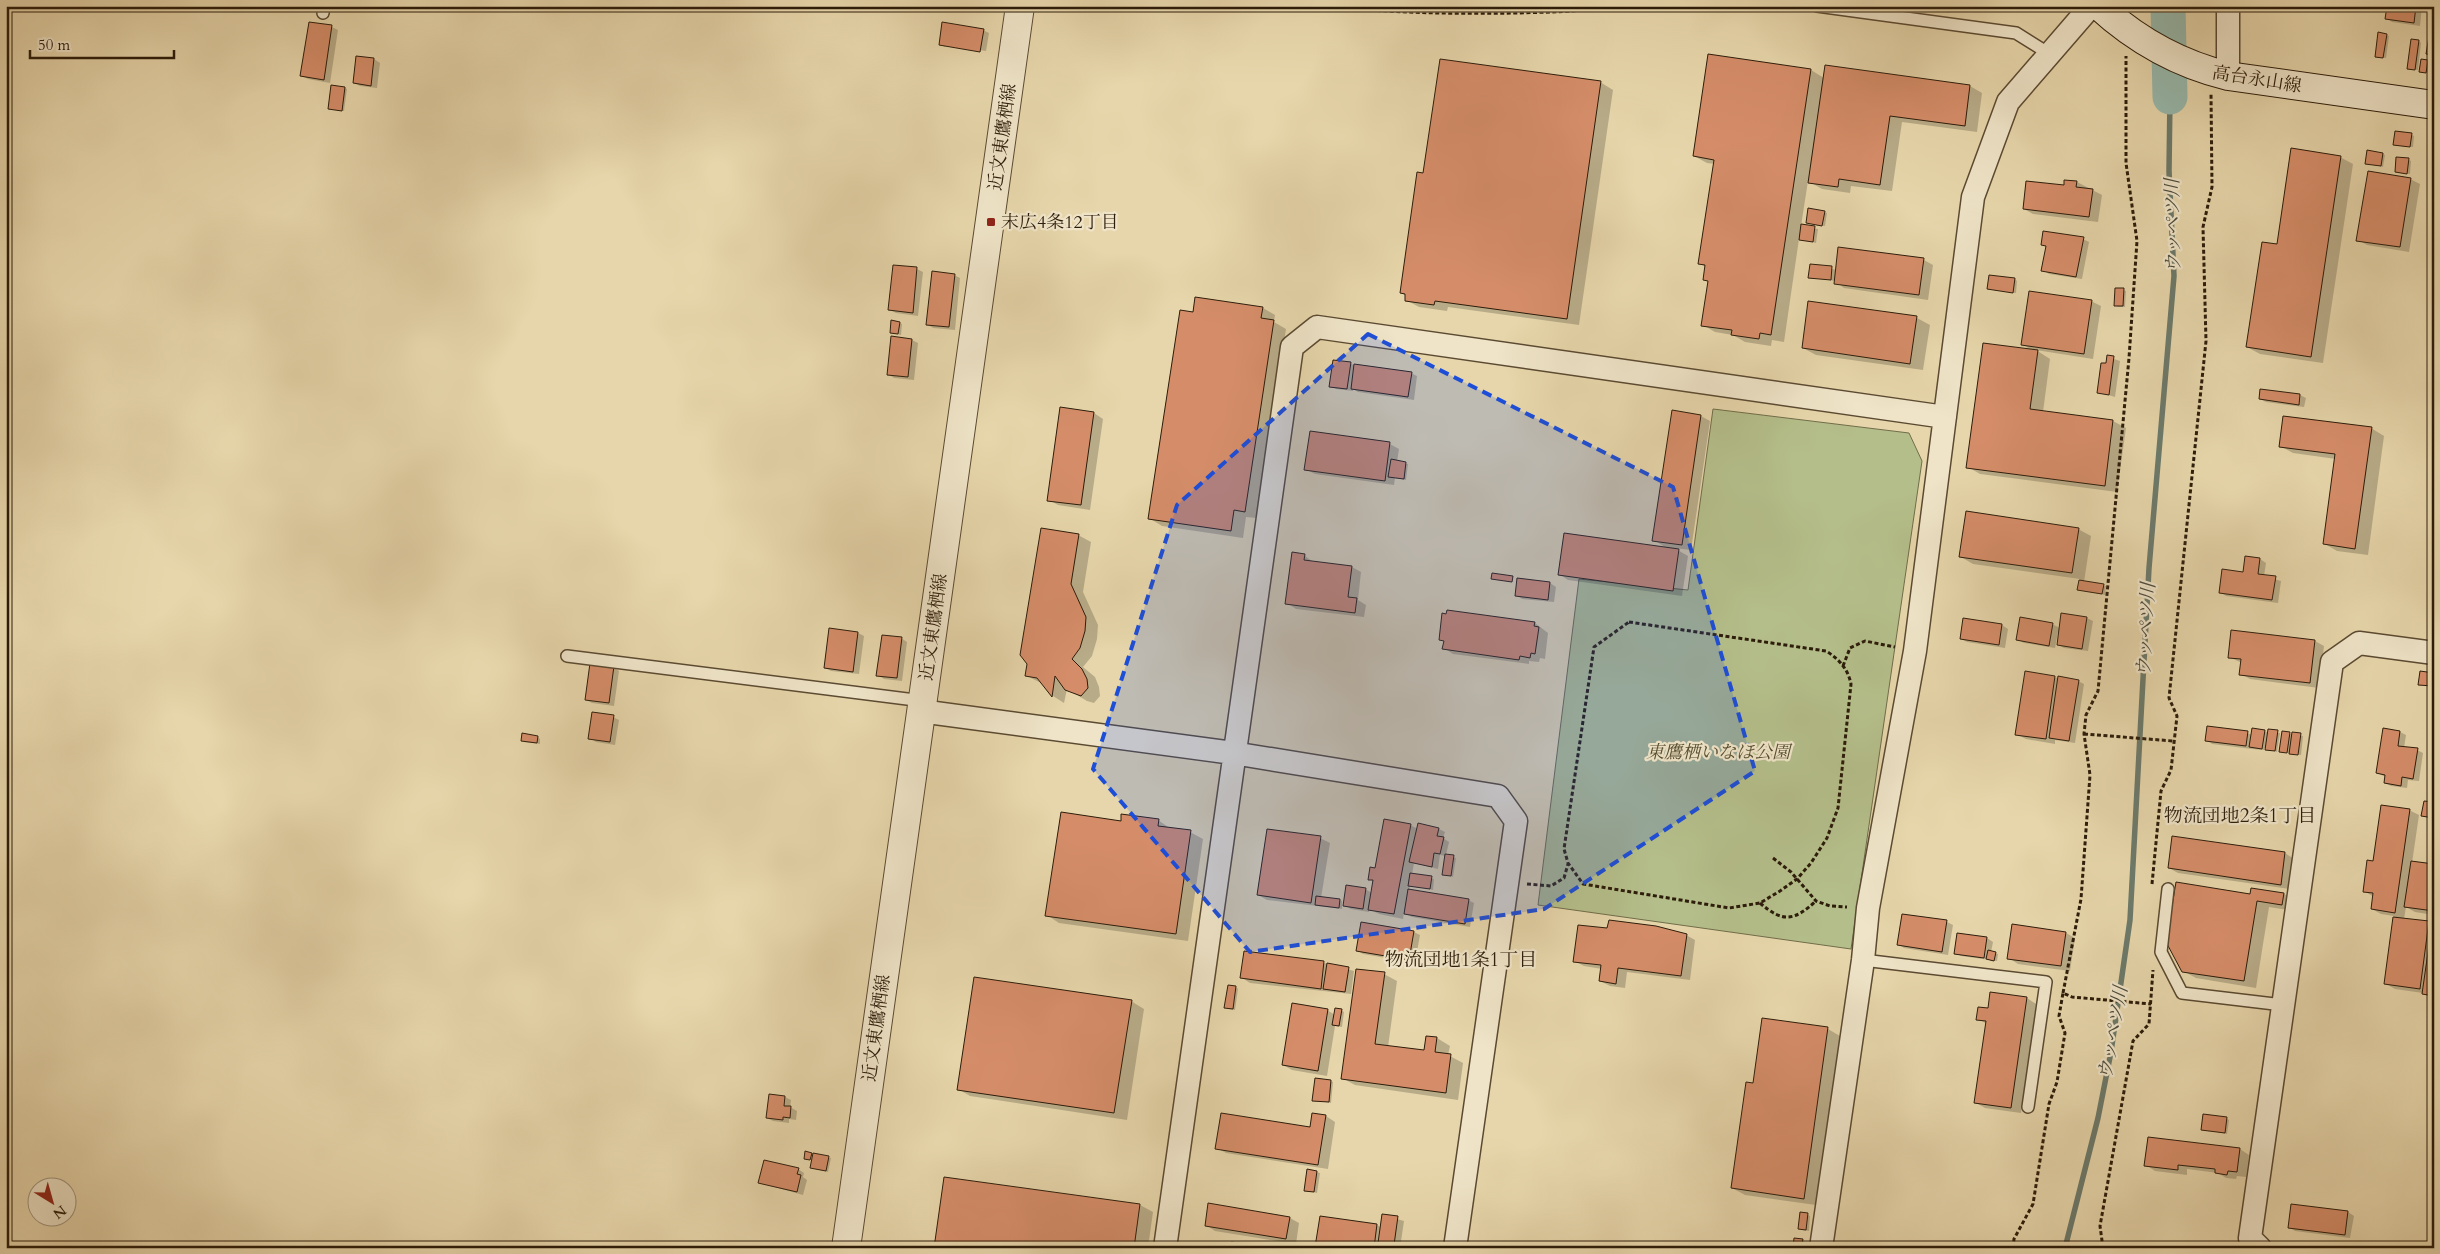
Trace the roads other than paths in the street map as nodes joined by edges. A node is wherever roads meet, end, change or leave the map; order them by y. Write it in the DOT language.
graph roads {
  1 [pos="1020,6"];
  2 [pos="1817,6"];
  3 [pos="2091,6"];
  4 [pos="2099,6"];
  5 [pos="2228,6"];
  6 [pos="2051,55"];
  7 [pos="2213,78"];
  8 [pos="2434,105"];
  9 [pos="1945,417"];
  10 [pos="2434,653"];
  11 [pos="567,656"];
  12 [pos="922,706"];
  13 [pos="1234,753"];
  14 [pos="2168,888"];
  15 [pos="1863,960"];
  16 [pos="2283,1005"];
  17 [pos="2028,1107"];
  18 [pos="846,1248"];
  19 [pos="1165,1248"];
  20 [pos="1455,1248"];
  21 [pos="1822,1248"];
  22 [pos="2260,1248"];
  1 -- 12 [label="street, 近文東鷹栖線"];
  2 -- 6 [label="lane"];
  3 -- 6 [label="street"];
  4 -- 7 [label="street, 高台永山線"];
  5 -- 7 [label="street"];
  6 -- 9 [label="street"];
  7 -- 8 [label="street, 高台永山線"];
  9 -- 13 [label="street"];
  9 -- 15 [label="street"];
  10 -- 16 [label="street"];
  11 -- 12 [label="lane"];
  12 -- 13 [label="street"];
  12 -- 18 [label="street, 近文東鷹栖線"];
  13 -- 19 [label="street"];
  13 -- 20 [label="street"];
  14 -- 16 [label="lane"];
  15 -- 17 [label="lane"];
  15 -- 21 [label="street"];
  16 -- 22 [label="street"];
}
